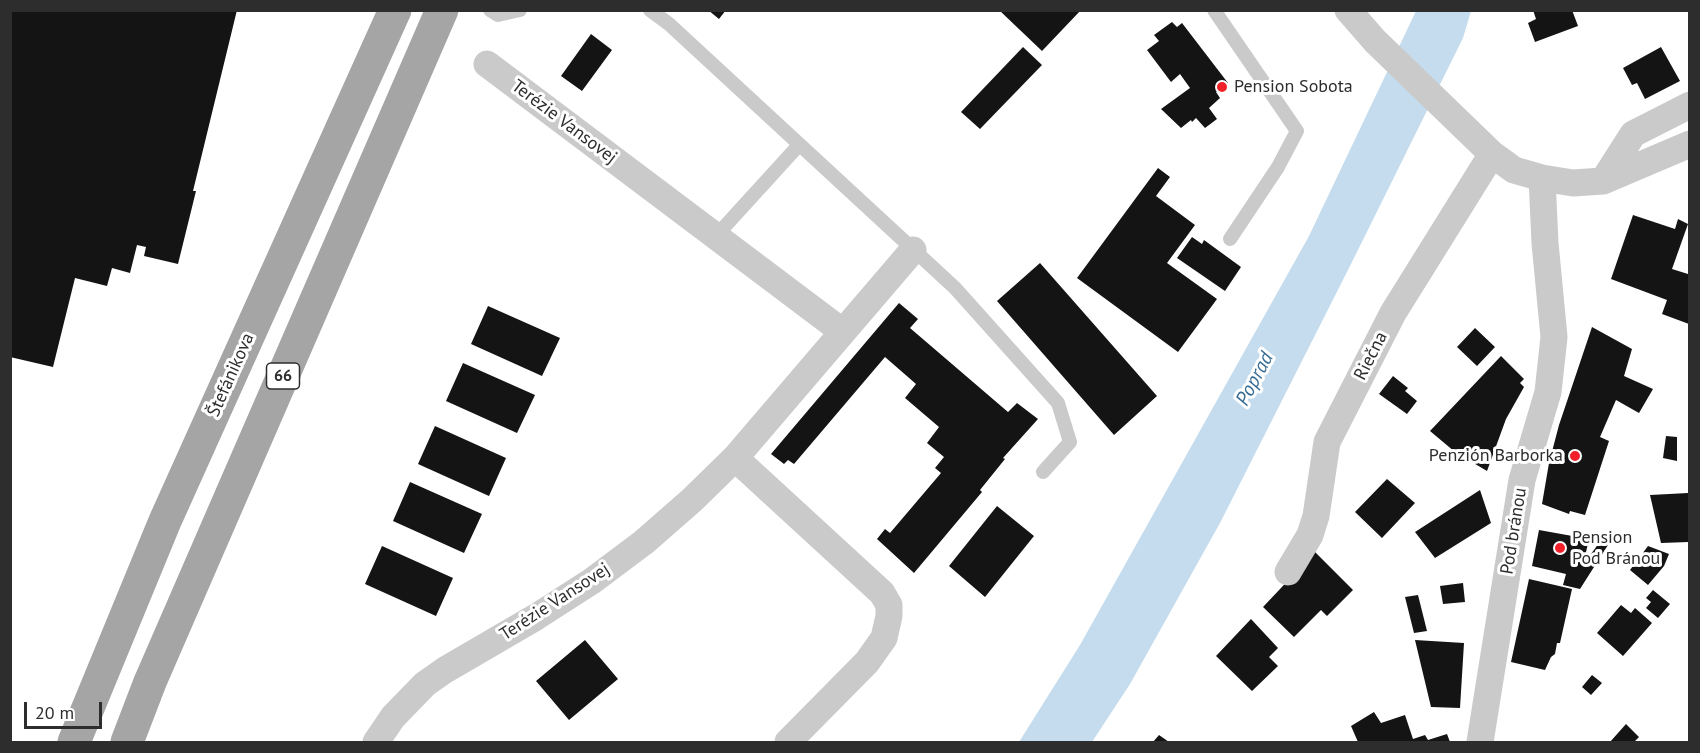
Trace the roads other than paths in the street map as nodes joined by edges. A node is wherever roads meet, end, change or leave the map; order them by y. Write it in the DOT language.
graph roads {
  1 [pos="395,10"];
  2 [pos="442,10"];
  3 [pos="490,10"];
  4 [pos="520,10"];
  5 [pos="650,10"];
  6 [pos="1214,10"];
  7 [pos="1348,10"];
  8 [pos="487,64"];
  9 [pos="1689,105"];
  10 [pos="1689,144"];
  11 [pos="799,145"];
  12 [pos="1492,154"];
  13 [pos="1542,178"];
  14 [pos="1603,181"];
  15 [pos="716,236"];
  16 [pos="1230,239"];
  17 [pos="913,250"];
  18 [pos="843,332"];
  19 [pos="735,458"];
  20 [pos="1044,472"];
  21 [pos="1288,572"];
  22 [pos="74,742"];
  23 [pos="127,742"];
  24 [pos="376,742"];
  25 [pos="788,742"];
  26 [pos="1480,742"];
  1 -- 22 [label="main road, Štefánikova"];
  2 -- 23 [label="main road, 66"];
  3 -- 4 [label="lane"];
  5 -- 11 [label="lane"];
  6 -- 16 [label="lane"];
  7 -- 12 [label="street"];
  8 -- 15 [label="street, Terézie Vansovej"];
  9 -- 14 [label="street"];
  10 -- 14 [label="street"];
  11 -- 15 [label="lane"];
  11 -- 17 [label="lane"];
  12 -- 13 [label="street"];
  12 -- 21 [label="street, Riečna"];
  13 -- 14 [label="street"];
  13 -- 26 [label="street, Pod bránou"];
  15 -- 18 [label="street, Terézie Vansovej"];
  17 -- 18 [label="street, Terézie Vansovej"];
  17 -- 20 [label="lane"];
  18 -- 19 [label="street, Terézie Vansovej"];
  19 -- 24 [label="street, Terézie Vansovej"];
  19 -- 25 [label="street"];
}
